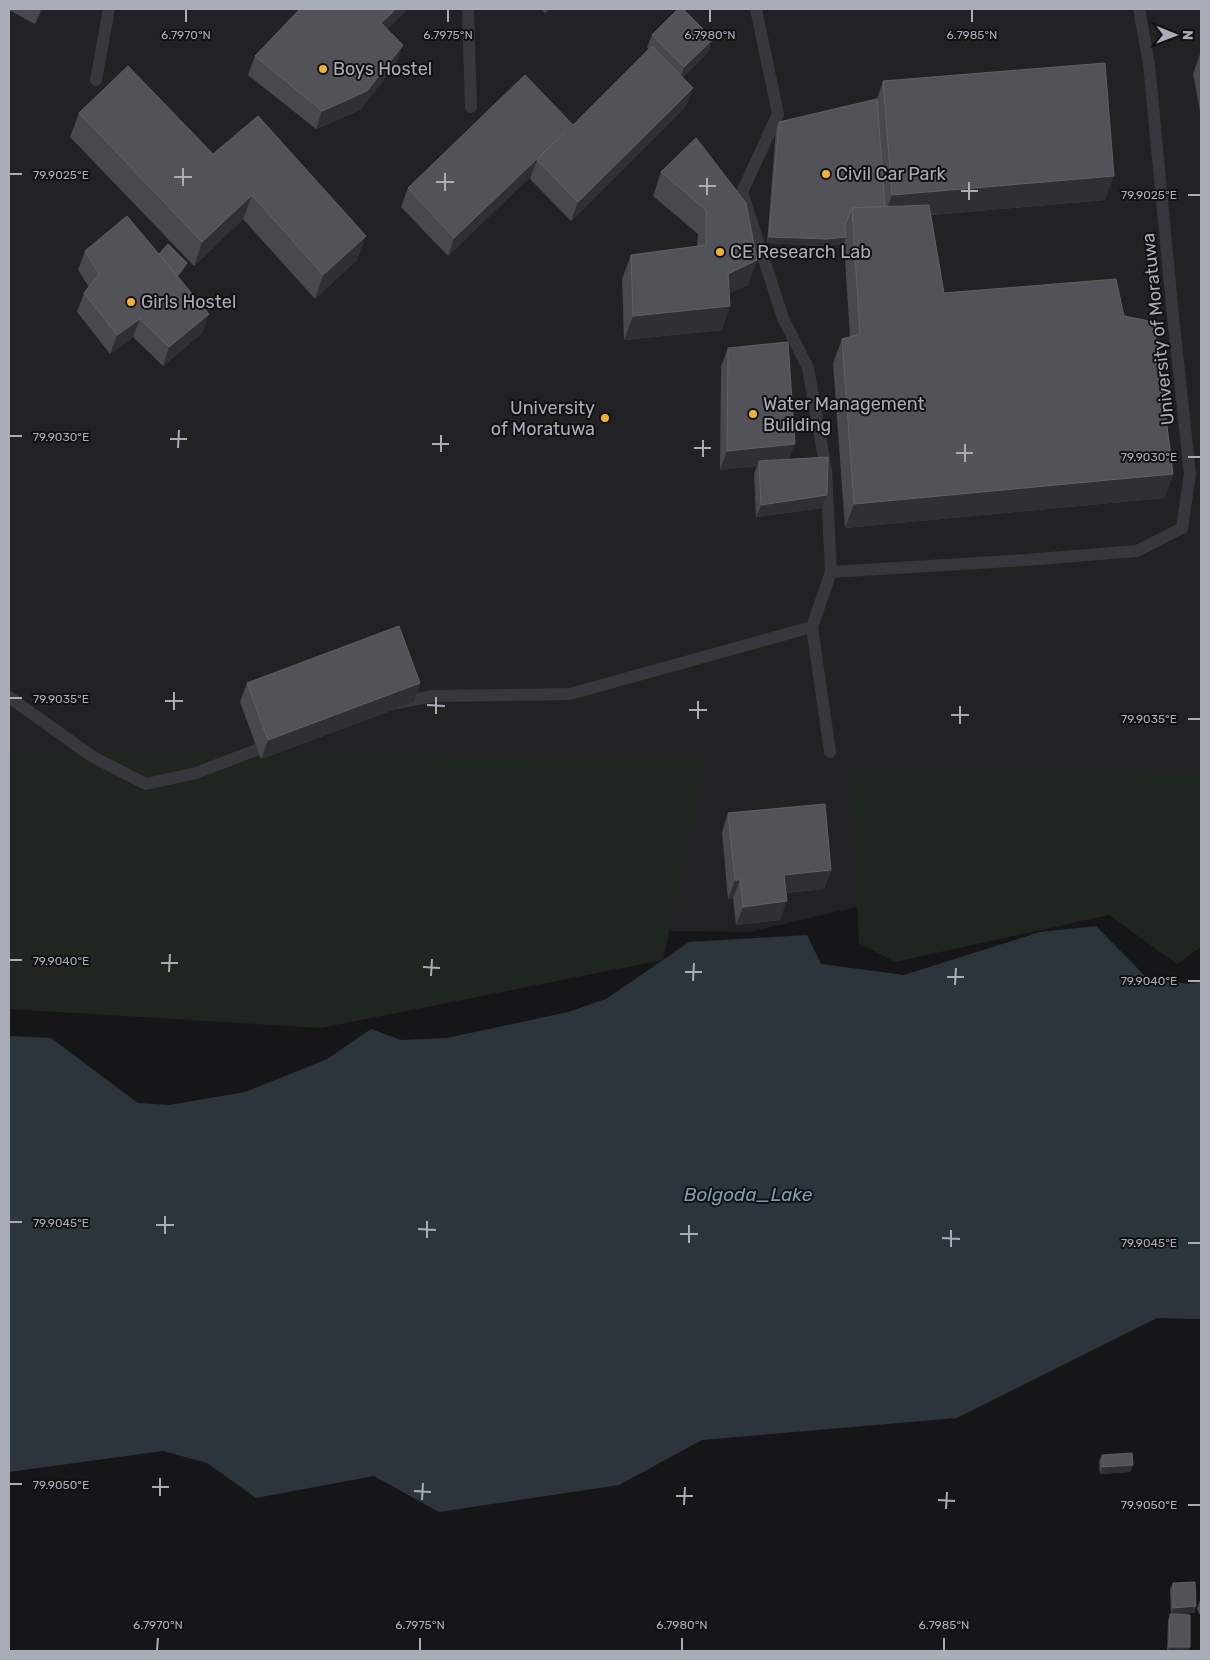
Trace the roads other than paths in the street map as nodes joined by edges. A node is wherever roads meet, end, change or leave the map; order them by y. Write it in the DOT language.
graph roads {
  1 [pos="108,9"];
  2 [pos="468,9"];
  3 [pos="756,9"];
  4 [pos="1139,9"];
  5 [pos="96,80"];
  6 [pos="471,107"];
  7 [pos="830,572"];
  8 [pos="812,627"];
  9 [pos="9,698"];
  10 [pos="388,706"];
  11 [pos="288,737"];
  12 [pos="830,752"];
  1 -- 5 [label="lane"];
  2 -- 6 [label="lane"];
  3 -- 7 [label="lane"];
  4 -- 7 [label="lane, University of Moratuwa"];
  7 -- 8 [label="lane"];
  8 -- 10 [label="lane"];
  8 -- 12 [label="lane"];
  9 -- 11 [label="lane"];
}
